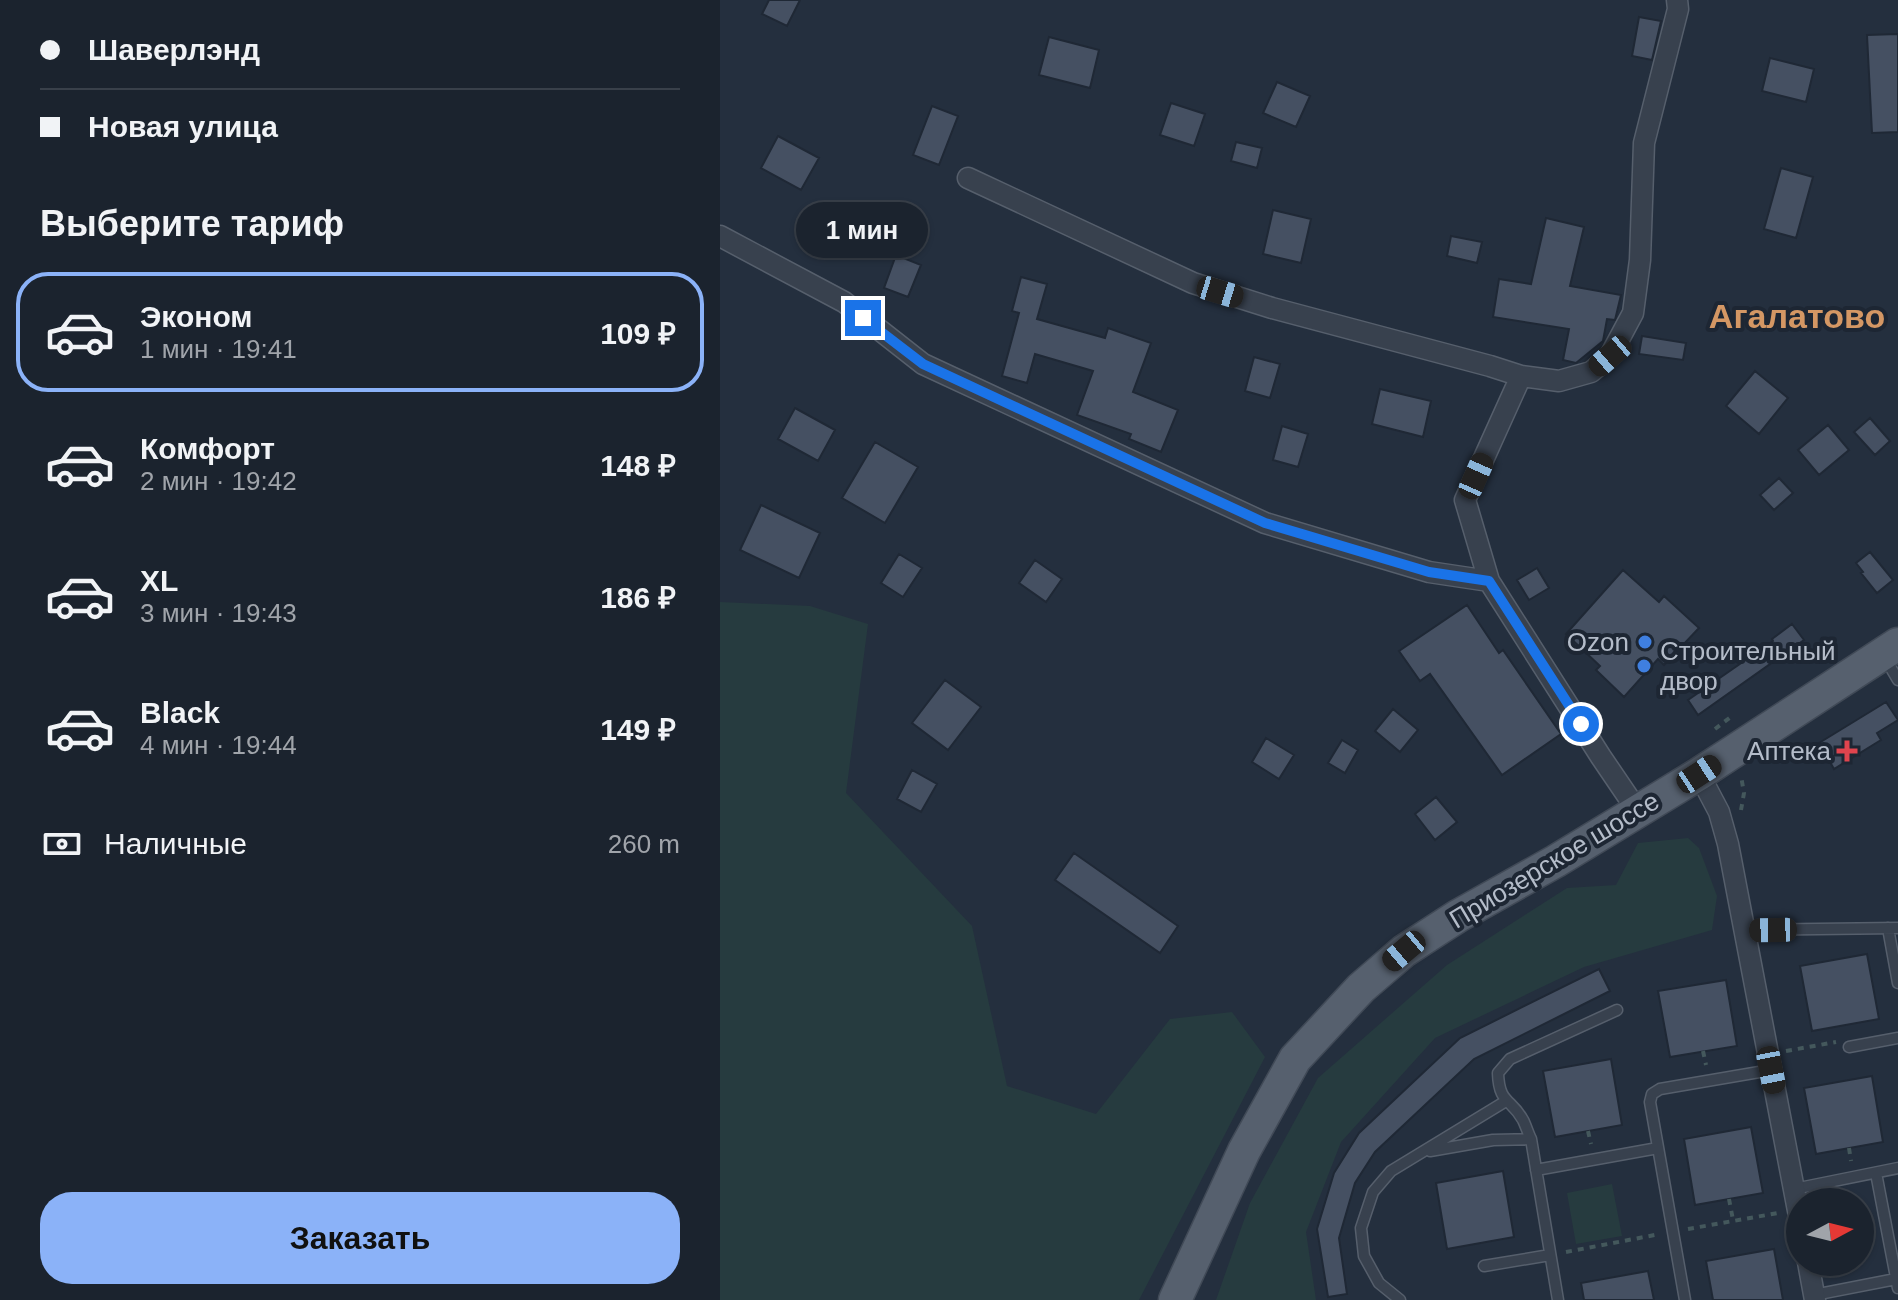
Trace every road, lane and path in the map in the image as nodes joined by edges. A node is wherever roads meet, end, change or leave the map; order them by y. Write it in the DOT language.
graph roads {
  1 [pos="1677,0"];
  2 [pos="968,178"];
  3 [pos="720,236"];
  4 [pos="1521,376"];
  5 [pos="1489,581"];
  6 [pos="1893,659"];
  7 [pos="1732,716"];
  8 [pos="1713,731"];
  9 [pos="1699,774"];
  10 [pos="1637,810"];
  11 [pos="1893,928"];
  12 [pos="1744,930"];
  13 [pos="1898,983"];
  14 [pos="1617,1010"];
  15 [pos="1898,1038"];
  16 [pos="1849,1047"];
  17 [pos="1769,1062"];
  18 [pos="1506,1101"];
  19 [pos="1531,1139"];
  20 [pos="1658,1148"];
  21 [pos="1425,1152"];
  22 [pos="1898,1168"];
  23 [pos="1536,1170"];
  24 [pos="1876,1173"];
  25 [pos="1794,1188"];
  26 [pos="1799,1188"];
  27 [pos="1729,1199"];
  28 [pos="1786,1217"];
  29 [pos="1733,1221"];
  30 [pos="1673,1232"];
  31 [pos="1550,1255"];
  32 [pos="1484,1266"];
  33 [pos="1811,1276"];
  34 [pos="1897,1284"];
  35 [pos="1815,1298"];
  36 [pos="1175,1300"];
  37 [pos="1400,1300"];
  38 [pos="1558,1300"];
  39 [pos="1685,1300"];
  1 -- 4 [label="street"];
  2 -- 4 [label="street"];
  3 -- 5 [label="street"];
  4 -- 5 [label="street"];
  5 -- 10 [label="street"];
  6 -- 9 [label="main road, Приозерское шоссе"];
  7 -- 8 [label="path"];
  9 -- 10 [label="main road, Приозерское шоссе"];
  9 -- 12 [label="street"];
  10 -- 36 [label="main road, Приозерское шоссе"];
  11 -- 12 [label="lane"];
  11 -- 13 [label="lane"];
  12 -- 17 [label="street"];
  14 -- 18 [label="lane"];
  15 -- 16 [label="lane"];
  16 -- 17 [label="path"];
  17 -- 20 [label="lane"];
  17 -- 25 [label="street"];
  18 -- 19 [label="lane"];
  18 -- 21 [label="lane"];
  19 -- 21 [label="lane"];
  19 -- 23 [label="lane"];
  20 -- 23 [label="lane"];
  20 -- 30 [label="lane"];
  21 -- 37 [label="lane"];
  22 -- 24 [label="lane"];
  23 -- 31 [label="lane"];
  24 -- 26 [label="lane"];
  24 -- 34 [label="lane"];
  27 -- 29 [label="path"];
  28 -- 29 [label="path"];
  29 -- 30 [label="path"];
  30 -- 31 [label="path"];
  30 -- 39 [label="lane"];
  31 -- 32 [label="lane"];
  31 -- 38 [label="lane"];
  33 -- 35 [label="street"];
  34 -- 35 [label="lane"];
}
